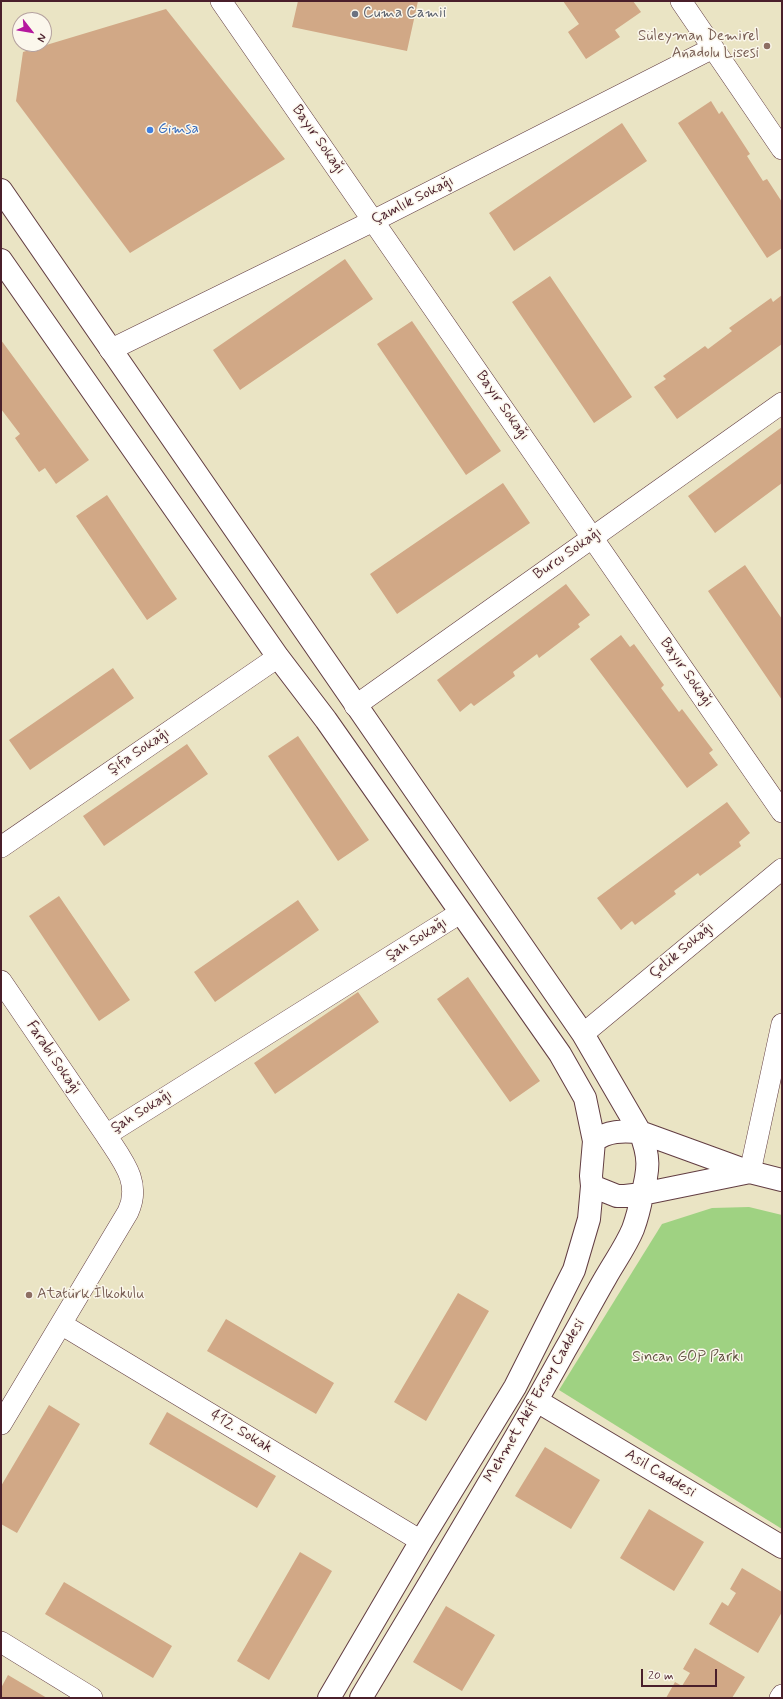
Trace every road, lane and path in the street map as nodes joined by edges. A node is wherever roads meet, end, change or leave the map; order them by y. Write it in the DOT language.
graph roads {
  1 [pos="221,1"];
  2 [pos="681,1"];
  3 [pos="713,48"];
  4 [pos="782,149"];
  5 [pos="1,190"];
  6 [pos="373,221"];
  7 [pos="1,260"];
  8 [pos="110,350"];
  9 [pos="782,403"];
  10 [pos="592,537"];
  11 [pos="278,657"];
  12 [pos="355,706"];
  13 [pos="782,812"];
  14 [pos="1,847"];
  15 [pos="782,868"];
  16 [pos="460,913"];
  17 [pos="1,981"];
  18 [pos="782,1024"];
  19 [pos="583,1034"];
  20 [pos="640,1132"];
  21 [pos="106,1135"];
  22 [pos="594,1141"];
  23 [pos="750,1172"];
  24 [pos="782,1180"];
  25 [pos="592,1186"];
  26 [pos="642,1194"];
  27 [pos="61,1324"];
  28 [pos="537,1401"];
  29 [pos="1,1424"];
  30 [pos="421,1541"];
  31 [pos="782,1548"];
  32 [pos="1,1642"];
  33 [pos="782,1695"];
  34 [pos="92,1698"];
  35 [pos="329,1698"];
  36 [pos="361,1698"];
  37 [pos="780,1698"];
  1 -- 6 [label="street, Bayır Sokağı"];
  2 -- 3 [label="street"];
  3 -- 4 [label="street"];
  3 -- 6 [label="street, Çamlık Sokağı"];
  5 -- 8 [label="main road"];
  6 -- 8 [label="street, Çamlık Sokağı"];
  6 -- 10 [label="street, Bayır Sokağı"];
  7 -- 11 [label="main road"];
  8 -- 12 [label="main road"];
  9 -- 10 [label="street, Burcu Sokağı"];
  10 -- 12 [label="street, Burcu Sokağı"];
  10 -- 13 [label="street, Bayır Sokağı"];
  11 -- 14 [label="street, Şifa Sokağı"];
  11 -- 16 [label="main road"];
  12 -- 19 [label="main road"];
  15 -- 19 [label="street, Çelik Sokağı"];
  16 -- 21 [label="street, Şah Sokağı"];
  16 -- 22 [label="main road"];
  17 -- 21 [label="street, Farabi Sokağı"];
  18 -- 23 [label="street"];
  19 -- 20 [label="main road"];
  20 -- 22 [label="main road"];
  20 -- 23 [label="main road"];
  20 -- 26 [label="main road"];
  21 -- 27 [label="street, Şah Sokağı"];
  22 -- 25 [label="main road"];
  23 -- 24 [label="main road"];
  23 -- 26 [label="main road"];
  25 -- 26 [label="main road"];
  25 -- 30 [label="main road, Mehmet Akif Ersoy Caddesi"];
  26 -- 28 [label="main road, Mehmet Akif Ersoy Caddesi"];
  27 -- 29 [label="street, Şah Sokağı"];
  27 -- 30 [label="street, 412. Sokak"];
  28 -- 31 [label="main road, Asil Caddesi"];
  28 -- 36 [label="main road, Mehmet Akif Ersoy Caddesi"];
  30 -- 35 [label="main road, Mehmet Akif Ersoy Caddesi"];
  32 -- 34 [label="street"];
  33 -- 37 [label="street"];
}
